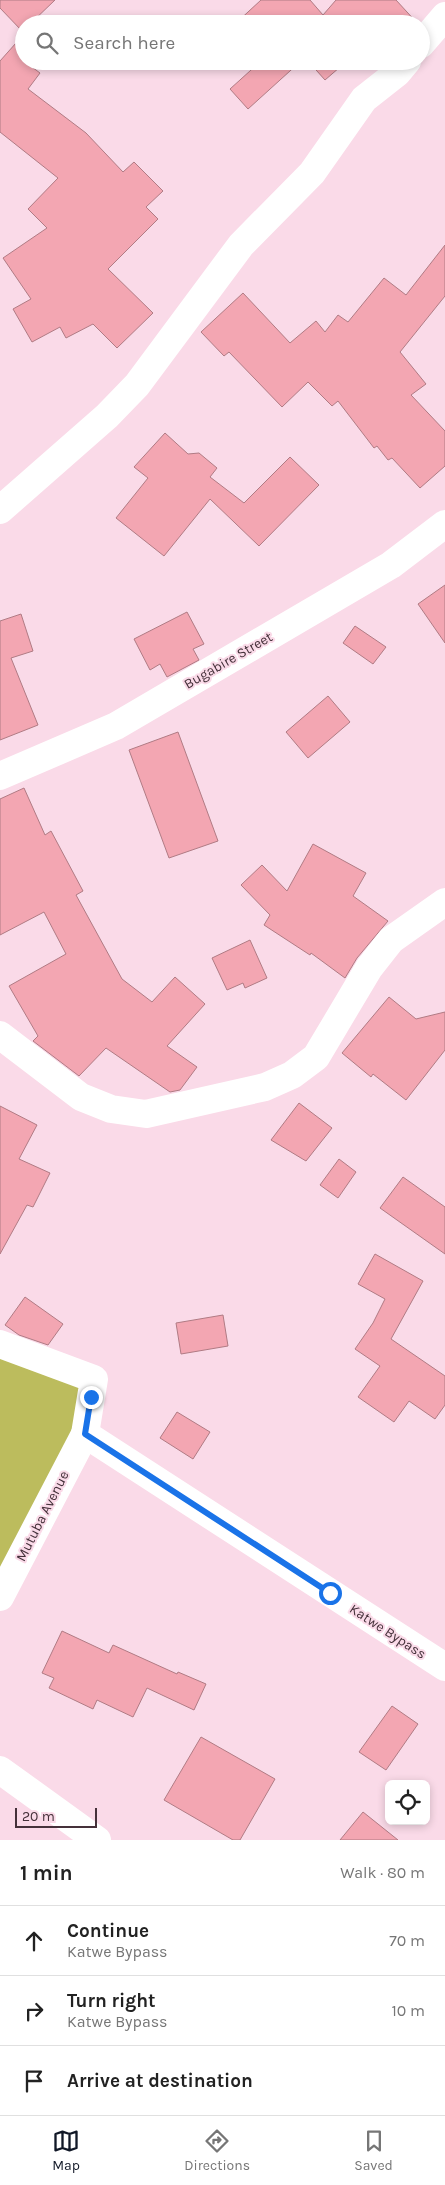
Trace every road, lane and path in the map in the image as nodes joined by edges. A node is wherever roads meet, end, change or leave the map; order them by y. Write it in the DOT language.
graph roads {
  1 [pos="445,16"];
  2 [pos="430,34"];
  3 [pos="400,70"];
  4 [pos="0,510"];
  5 [pos="445,524"];
  6 [pos="0,776"];
  7 [pos="445,902"];
  8 [pos="0,1036"];
  9 [pos="0,1344"];
  10 [pos="85,1434"];
  11 [pos="0,1597"];
  12 [pos="445,1667"];
  13 [pos="0,1770"];
  14 [pos="97,1840"];
  1 -- 2 [label="street"];
  3 -- 4 [label="street"];
  5 -- 6 [label="street, Bugabire Street"];
  7 -- 8 [label="street"];
  9 -- 10 [label="street"];
  10 -- 11 [label="street, Mutuba Avenue"];
  10 -- 12 [label="street, Katwe Bypass"];
  13 -- 14 [label="street"];
}
